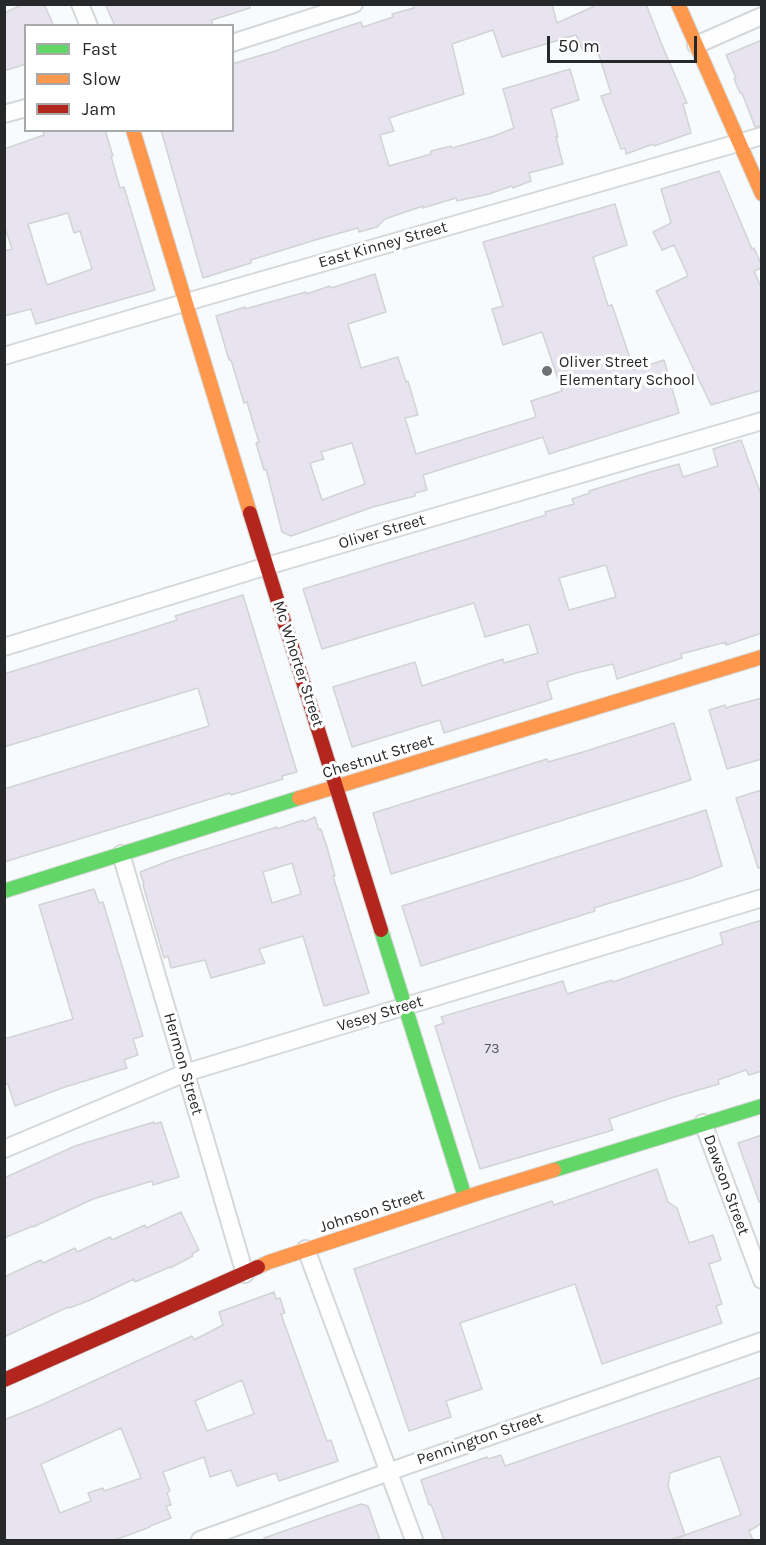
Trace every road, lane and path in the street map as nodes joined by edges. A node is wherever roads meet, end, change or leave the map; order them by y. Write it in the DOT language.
graph roads {
  1 [pos="80,4"];
  2 [pos="354,4"];
  3 [pos="678,4"];
  4 [pos="762,16"];
  5 [pos="88,24"];
  6 [pos="234,42"];
  7 [pos="696,45"];
  8 [pos="24,109"];
  9 [pos="4,114"];
  10 [pos="134,132"];
  11 [pos="762,136"];
  12 [pos="738,143"];
  13 [pos="762,194"];
  14 [pos="186,302"];
  15 [pos="4,356"];
  16 [pos="762,421"];
  17 [pos="267,566"];
  18 [pos="4,647"];
  19 [pos="762,657"];
  20 [pos="337,786"];
  21 [pos="121,854"];
  22 [pos="4,891"];
  23 [pos="762,898"];
  24 [pos="405,1006"];
  25 [pos="185,1072"];
  26 [pos="762,1106"];
  27 [pos="703,1123"];
  28 [pos="4,1149"];
  29 [pos="465,1197"];
  30 [pos="306,1249"];
  31 [pos="245,1274"];
  32 [pos="762,1280"];
  33 [pos="762,1341"];
  34 [pos="4,1380"];
  35 [pos="389,1472"];
  36 [pos="200,1540"];
  37 [pos="414,1540"];
  1 -- 5 [label="street"];
  2 -- 6 [label="street"];
  3 -- 7 [label="street"];
  4 -- 7 [label="street"];
  7 -- 12 [label="street"];
  8 -- 9 [label="street"];
  10 -- 14 [label="street, Mc Whorter Street"];
  11 -- 12 [label="street, East Kinney Street"];
  12 -- 13 [label="street"];
  12 -- 14 [label="street, East Kinney Street"];
  14 -- 15 [label="street, East Kinney Street"];
  14 -- 17 [label="street, Mc Whorter Street"];
  16 -- 17 [label="street, Oliver Street"];
  17 -- 18 [label="street, Oliver Street"];
  17 -- 20 [label="street, Mc Whorter Street"];
  19 -- 20 [label="street, Chestnut Street"];
  20 -- 21 [label="street, Chestnut Street"];
  20 -- 24 [label="street, Mc Whorter Street"];
  21 -- 22 [label="street, Chestnut Street"];
  21 -- 25 [label="street, Hermon Street"];
  23 -- 24 [label="street, Vesey Street"];
  24 -- 25 [label="street, Vesey Street"];
  24 -- 29 [label="street, Mc Whorter Street"];
  25 -- 28 [label="street, Vesey Street"];
  25 -- 31 [label="street, Hermon Street"];
  26 -- 27 [label="street, Johnson Street"];
  27 -- 29 [label="street, Johnson Street"];
  27 -- 32 [label="street, Dawson Street"];
  29 -- 30 [label="street, Johnson Street"];
  30 -- 31 [label="street, Johnson Street"];
  30 -- 35 [label="street"];
  31 -- 34 [label="street, Johnson Street"];
  33 -- 35 [label="street, Pennington Street"];
  35 -- 36 [label="street, Pennington Street"];
  35 -- 37 [label="street"];
}
